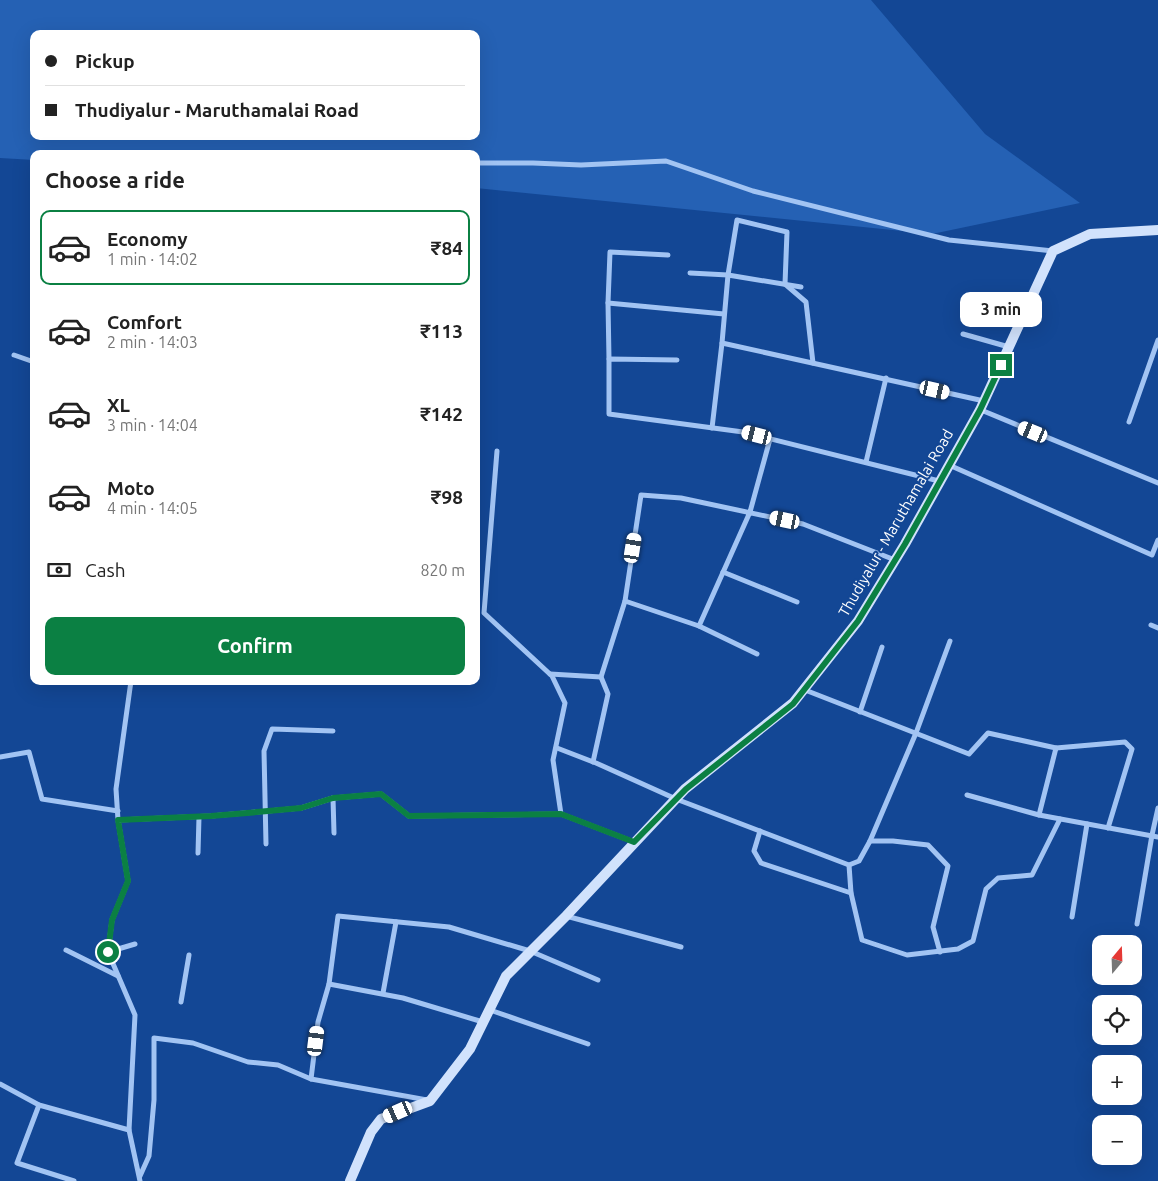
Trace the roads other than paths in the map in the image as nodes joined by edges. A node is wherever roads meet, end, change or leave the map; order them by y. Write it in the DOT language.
graph roads {
  1 [pos="480,163"];
  2 [pos="1158,230"];
  3 [pos="1053,251"];
  4 [pos="668,255"];
  5 [pos="690,272"];
  6 [pos="728,275"];
  7 [pos="785,284"];
  8 [pos="801,287"];
  9 [pos="608,303"];
  10 [pos="724,314"];
  11 [pos="963,334"];
  12 [pos="1158,340"];
  13 [pos="722,343"];
  14 [pos="1009,347"];
  15 [pos="14,355"];
  16 [pos="609,359"];
  17 [pos="676,360"];
  18 [pos="1151,360"];
  19 [pos="30,361"];
  20 [pos="1158,362"];
  21 [pos="814,363"];
  22 [pos="886,378"];
  23 [pos="982,405"];
  24 [pos="1129,422"];
  25 [pos="712,428"];
  26 [pos="770,438"];
  27 [pos="497,451"];
  28 [pos="866,462"];
  29 [pos="948,464"];
  30 [pos="939,480"];
  31 [pos="1158,483"];
  32 [pos="750,512"];
  33 [pos="1158,540"];
  34 [pos="895,560"];
  35 [pos="723,572"];
  36 [pos="625,601"];
  37 [pos="798,602"];
  38 [pos="1150,625"];
  39 [pos="699,626"];
  40 [pos="1158,628"];
  41 [pos="950,641"];
  42 [pos="882,647"];
  43 [pos="757,654"];
  44 [pos="550,674"];
  45 [pos="601,677"];
  46 [pos="130,685"];
  47 [pos="805,690"];
  48 [pos="860,712"];
  49 [pos="333,731"];
  50 [pos="916,733"];
  51 [pos="556,748"];
  52 [pos="1056,748"];
  53 [pos="0,756"];
  54 [pos="593,762"];
  55 [pos="967,795"];
  56 [pos="333,798"];
  57 [pos="676,799"];
  58 [pos="1158,808"];
  59 [pos="118,811"];
  60 [pos="265,811"];
  61 [pos="561,814"];
  62 [pos="1039,815"];
  63 [pos="199,817"];
  64 [pos="1060,819"];
  65 [pos="118,820"];
  66 [pos="1087,824"];
  67 [pos="1108,828"];
  68 [pos="760,831"];
  69 [pos="334,832"];
  70 [pos="1152,835"];
  71 [pos="1158,836"];
  72 [pos="870,841"];
  73 [pos="634,842"];
  74 [pos="266,844"];
  75 [pos="198,853"];
  76 [pos="850,865"];
  77 [pos="851,893"];
  78 [pos="566,916"];
  79 [pos="1072,917"];
  80 [pos="396,922"];
  81 [pos="1137,924"];
  82 [pos="135,944"];
  83 [pos="681,947"];
  84 [pos="66,950"];
  85 [pos="530,951"];
  86 [pos="108,952"];
  87 [pos="940,952"];
  88 [pos="189,954"];
  89 [pos="118,976"];
  90 [pos="598,980"];
  91 [pos="328,984"];
  92 [pos="383,993"];
  93 [pos="181,1002"];
  94 [pos="489,1010"];
  95 [pos="483,1022"];
  96 [pos="588,1044"];
  97 [pos="311,1079"];
  98 [pos="0,1084"];
  99 [pos="430,1101"];
  100 [pos="39,1105"];
  101 [pos="129,1130"];
  102 [pos="140,1179"];
  103 [pos="74,1181"];
  104 [pos="350,1181"];
  1 -- 3 [label="street"];
  2 -- 3 [label="main road"];
  3 -- 14 [label="main road, Thudiyalur - Maruthamalai Road"];
  4 -- 9 [label="street"];
  5 -- 6 [label="street"];
  6 -- 7 [label="street"];
  6 -- 7 [label="street"];
  6 -- 10 [label="street"];
  7 -- 8 [label="street"];
  7 -- 21 [label="street"];
  9 -- 10 [label="street"];
  9 -- 16 [label="street"];
  10 -- 13 [label="street"];
  11 -- 14 [label="street"];
  12 -- 18 [label="street"];
  13 -- 21 [label="street"];
  13 -- 25 [label="street"];
  14 -- 23 [label="main road, Thudiyalur - Maruthamalai Road"];
  15 -- 19 [label="street"];
  16 -- 17 [label="street"];
  16 -- 25 [label="street"];
  18 -- 20 [label="street"];
  18 -- 24 [label="street"];
  21 -- 22 [label="street"];
  22 -- 23 [label="street"];
  22 -- 28 [label="street"];
  23 -- 29 [label="main road, Thudiyalur - Maruthamalai Road"];
  23 -- 31 [label="street"];
  25 -- 26 [label="street"];
  26 -- 28 [label="street"];
  26 -- 32 [label="street"];
  27 -- 44 [label="street"];
  28 -- 30 [label="street"];
  29 -- 30 [label="main road, Thudiyalur - Maruthamalai Road"];
  29 -- 33 [label="street"];
  30 -- 34 [label="main road, Thudiyalur - Maruthamalai Road"];
  32 -- 34 [label="street"];
  32 -- 35 [label="street"];
  32 -- 36 [label="street"];
  34 -- 47 [label="main road, Thudiyalur - Maruthamalai Road"];
  35 -- 37 [label="street"];
  35 -- 39 [label="street"];
  36 -- 39 [label="street"];
  36 -- 45 [label="street"];
  38 -- 40 [label="street"];
  39 -- 43 [label="street"];
  41 -- 50 [label="street"];
  42 -- 48 [label="street"];
  44 -- 45 [label="street"];
  44 -- 51 [label="street"];
  45 -- 54 [label="street"];
  46 -- 59 [label="street"];
  47 -- 48 [label="street"];
  47 -- 57 [label="main road, Thudiyalur - Maruthamalai Road"];
  48 -- 50 [label="street"];
  49 -- 60 [label="street"];
  50 -- 52 [label="street"];
  50 -- 72 [label="street"];
  51 -- 54 [label="street"];
  51 -- 61 [label="street"];
  52 -- 62 [label="street"];
  52 -- 67 [label="street"];
  53 -- 59 [label="street"];
  54 -- 57 [label="street"];
  55 -- 62 [label="street"];
  56 -- 60 [label="street"];
  56 -- 61 [label="street"];
  56 -- 69 [label="street"];
  57 -- 68 [label="street"];
  57 -- 73 [label="main road, Thudiyalur - Maruthamalai Road"];
  58 -- 70 [label="street"];
  59 -- 65 [label="street"];
  60 -- 63 [label="street"];
  60 -- 74 [label="street"];
  61 -- 73 [label="street"];
  62 -- 64 [label="street"];
  63 -- 65 [label="street"];
  63 -- 75 [label="street"];
  64 -- 66 [label="street"];
  64 -- 87 [label="street"];
  65 -- 86 [label="street"];
  66 -- 67 [label="street"];
  66 -- 79 [label="street"];
  67 -- 70 [label="street"];
  68 -- 76 [label="street"];
  68 -- 77 [label="street"];
  70 -- 71 [label="street"];
  70 -- 81 [label="street"];
  72 -- 76 [label="street"];
  72 -- 87 [label="street"];
  73 -- 78 [label="main road, Thudiyalur - Maruthamalai Road"];
  76 -- 77 [label="street"];
  77 -- 87 [label="street"];
  78 -- 83 [label="street"];
  78 -- 85 [label="main road, Thudiyalur - Maruthamalai Road"];
  80 -- 85 [label="street"];
  80 -- 91 [label="street"];
  80 -- 92 [label="street"];
  82 -- 86 [label="street"];
  84 -- 89 [label="street"];
  85 -- 90 [label="street"];
  85 -- 94 [label="main road, Thudiyalur - Maruthamalai Road"];
  86 -- 89 [label="street"];
  88 -- 93 [label="street"];
  89 -- 101 [label="street"];
  91 -- 92 [label="street"];
  91 -- 97 [label="street"];
  92 -- 95 [label="street"];
  94 -- 95 [label="main road, Thudiyalur - Maruthamalai Road"];
  94 -- 96 [label="street"];
  95 -- 99 [label="main road, Thudiyalur - Maruthamalai Road"];
  97 -- 99 [label="street"];
  97 -- 102 [label="street"];
  98 -- 100 [label="street"];
  99 -- 104 [label="main road"];
  100 -- 101 [label="street"];
  100 -- 103 [label="street"];
  101 -- 102 [label="street"];
}
